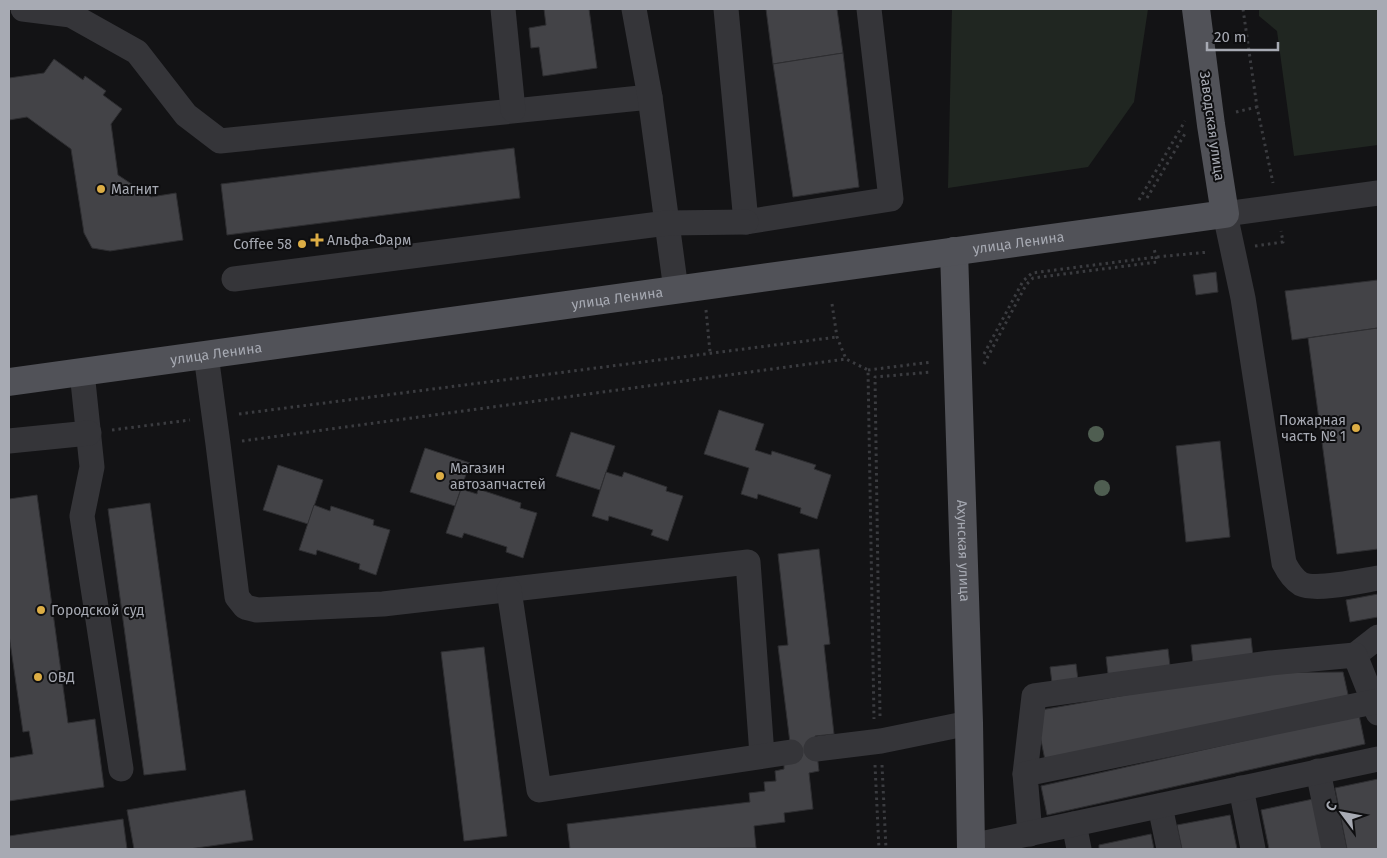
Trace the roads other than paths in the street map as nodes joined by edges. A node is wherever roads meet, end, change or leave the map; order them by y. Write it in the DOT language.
graph roads {
  1 [pos="23,9"];
  2 [pos="503,9"];
  3 [pos="634,9"];
  4 [pos="726,9"];
  5 [pos="869,9"];
  6 [pos="1196,9"];
  7 [pos="650,97"];
  8 [pos="512,110"];
  9 [pos="1378,193"];
  10 [pos="1225,214"];
  11 [pos="746,222"];
  12 [pos="666,224"];
  13 [pos="954,251"];
  14 [pos="234,279"];
  15 [pos="676,290"];
  16 [pos="206,355"];
  17 [pos="82,372"];
  18 [pos="9,382"];
  19 [pos="89,433"];
  20 [pos="9,441"];
  21 [pos="1378,578"];
  22 [pos="508,590"];
  23 [pos="1378,637"];
  24 [pos="1354,655"];
  25 [pos="1377,705"];
  26 [pos="969,723"];
  27 [pos="816,748"];
  28 [pos="791,752"];
  29 [pos="762,755"];
  30 [pos="1378,759"];
  31 [pos="121,769"];
  32 [pos="1318,772"];
  33 [pos="1025,774"];
  34 [pos="1241,788"];
  35 [pos="1160,806"];
  36 [pos="1074,824"];
  37 [pos="1030,834"];
  38 [pos="971,848"];
  39 [pos="1079,849"];
  40 [pos="1169,849"];
  41 [pos="1253,849"];
  42 [pos="1334,849"];
  1 -- 8 [label="street"];
  2 -- 8 [label="street"];
  3 -- 7 [label="street"];
  4 -- 11 [label="street"];
  5 -- 11 [label="street"];
  6 -- 10 [label="main road, Заводская улица"];
  7 -- 8 [label="street"];
  7 -- 12 [label="street"];
  9 -- 10 [label="street"];
  10 -- 13 [label="main road, улица Ленина"];
  10 -- 21 [label="street"];
  11 -- 12 [label="street"];
  12 -- 14 [label="street"];
  12 -- 15 [label="street"];
  13 -- 15 [label="main road, улица Ленина"];
  13 -- 26 [label="main road, Ахунская улица"];
  15 -- 16 [label="main road, улица Ленина"];
  16 -- 17 [label="main road, улица Ленина"];
  16 -- 22 [label="street"];
  17 -- 18 [label="main road, улица Ленина"];
  17 -- 19 [label="street"];
  19 -- 20 [label="street"];
  19 -- 31 [label="street"];
  22 -- 29 [label="street"];
  22 -- 29 [label="street"];
  23 -- 24 [label="street"];
  24 -- 25 [label="street"];
  24 -- 33 [label="street"];
  25 -- 33 [label="street"];
  26 -- 27 [label="street"];
  26 -- 38 [label="main road, Ахунская улица"];
  28 -- 29 [label="street"];
  30 -- 32 [label="street"];
  32 -- 34 [label="street"];
  32 -- 42 [label="street"];
  33 -- 37 [label="street"];
  34 -- 35 [label="street"];
  34 -- 41 [label="street"];
  35 -- 36 [label="street"];
  35 -- 40 [label="street"];
  36 -- 37 [label="street"];
  36 -- 39 [label="street"];
  37 -- 38 [label="street"];
}
